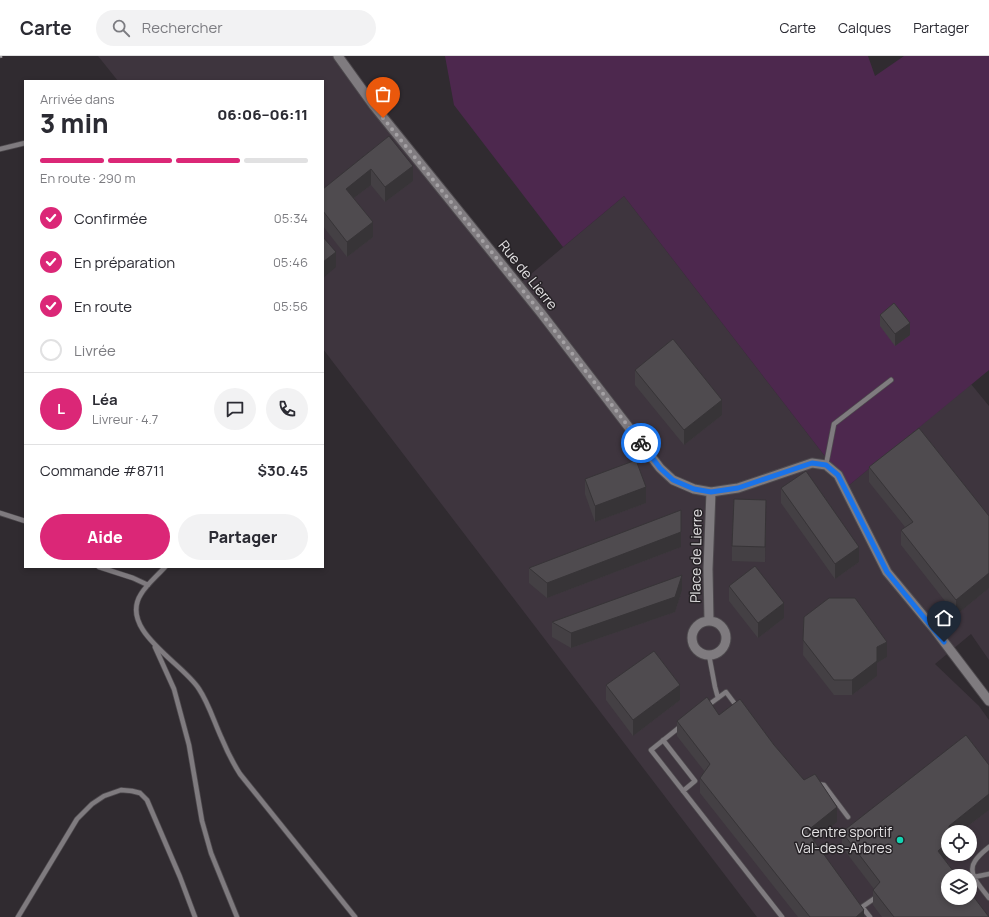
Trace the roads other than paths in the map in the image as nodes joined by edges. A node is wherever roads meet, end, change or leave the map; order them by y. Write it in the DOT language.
graph roads {
  1 [pos="338,56"];
  2 [pos="24,143"];
  3 [pos="0,149"];
  4 [pos="891,380"];
  5 [pos="826,465"];
  6 [pos="711,492"];
  7 [pos="0,513"];
  8 [pos="24,521"];
  9 [pos="102,568"];
  10 [pos="165,568"];
  11 [pos="148,585"];
  12 [pos="709,621"];
  13 [pos="154,646"];
  14 [pos="709,655"];
  15 [pos="718,698"];
  16 [pos="989,701"];
  17 [pos="702,710"];
  18 [pos="739,710"];
  19 [pos="685,723"];
  20 [pos="663,740"];
  21 [pos="810,783"];
  22 [pos="683,791"];
  23 [pos="848,817"];
  24 [pos="989,847"];
  25 [pos="972,869"];
  26 [pos="989,874"];
  27 [pos="977,876"];
  28 [pos="977,881"];
  29 [pos="875,898"];
  30 [pos="989,898"];
  31 [pos="18,917"];
  32 [pos="195,917"];
  33 [pos="237,917"];
  34 [pos="355,917"];
  35 [pos="782,917"];
  36 [pos="870,917"];
  1 -- 6 [label="street, Rue de Lierre"];
  2 -- 3 [label="lane"];
  4 -- 5 [label="lane"];
  5 -- 6 [label="street"];
  5 -- 16 [label="street"];
  6 -- 12 [label="street, Place de Lierre"];
  7 -- 8 [label="lane"];
  9 -- 11 [label="lane"];
  10 -- 11 [label="lane"];
  11 -- 13 [label="lane"];
  12 -- 14 [label="street, Place de Lierre"];
  12 -- 14 [label="street, Place de Lierre"];
  13 -- 33 [label="lane"];
  13 -- 34 [label="lane"];
  14 -- 15 [label="lane"];
  15 -- 17 [label="lane"];
  15 -- 18 [label="lane"];
  19 -- 20 [label="lane"];
  20 -- 22 [label="lane"];
  20 -- 22 [label="lane"];
  21 -- 23 [label="lane"];
  22 -- 35 [label="lane"];
  24 -- 25 [label="lane"];
  26 -- 27 [label="lane"];
  28 -- 30 [label="lane"];
  29 -- 36 [label="lane"];
  31 -- 32 [label="lane"];
}
